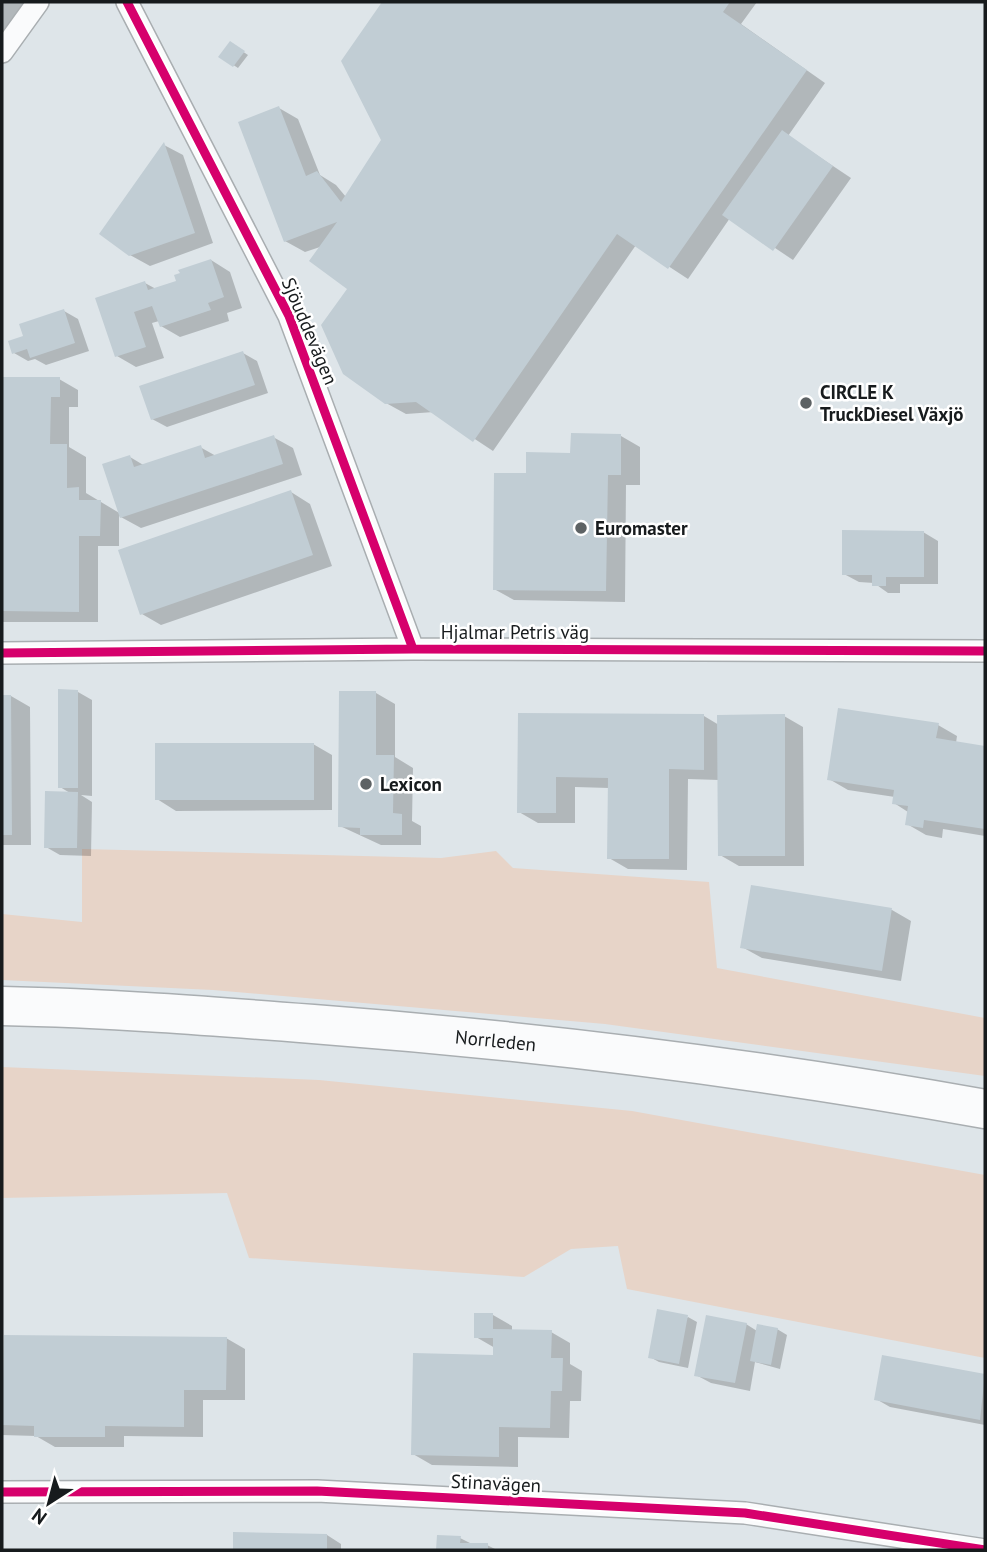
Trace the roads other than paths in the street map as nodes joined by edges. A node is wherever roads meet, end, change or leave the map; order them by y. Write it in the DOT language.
graph roads {
  1 [pos="38,2"];
  2 [pos="127,2"];
  3 [pos="2,52"];
  4 [pos="413,649"];
  5 [pos="985,651"];
  6 [pos="2,653"];
  7 [pos="2,1006"];
  8 [pos="2,1026"];
  9 [pos="985,1109"];
  10 [pos="985,1128"];
  11 [pos="2,1492"];
  12 [pos="985,1550"];
  1 -- 3 [label="street"];
  2 -- 4 [label="street, Sjöuddevägen"];
  4 -- 5 [label="street, Hjalmar Petris väg"];
  4 -- 6 [label="street, Hjalmar Petris väg"];
  7 -- 9 [label="highway, Norrleden"];
  8 -- 10 [label="highway, Norrleden"];
  11 -- 12 [label="street, Stinavägen"];
}
